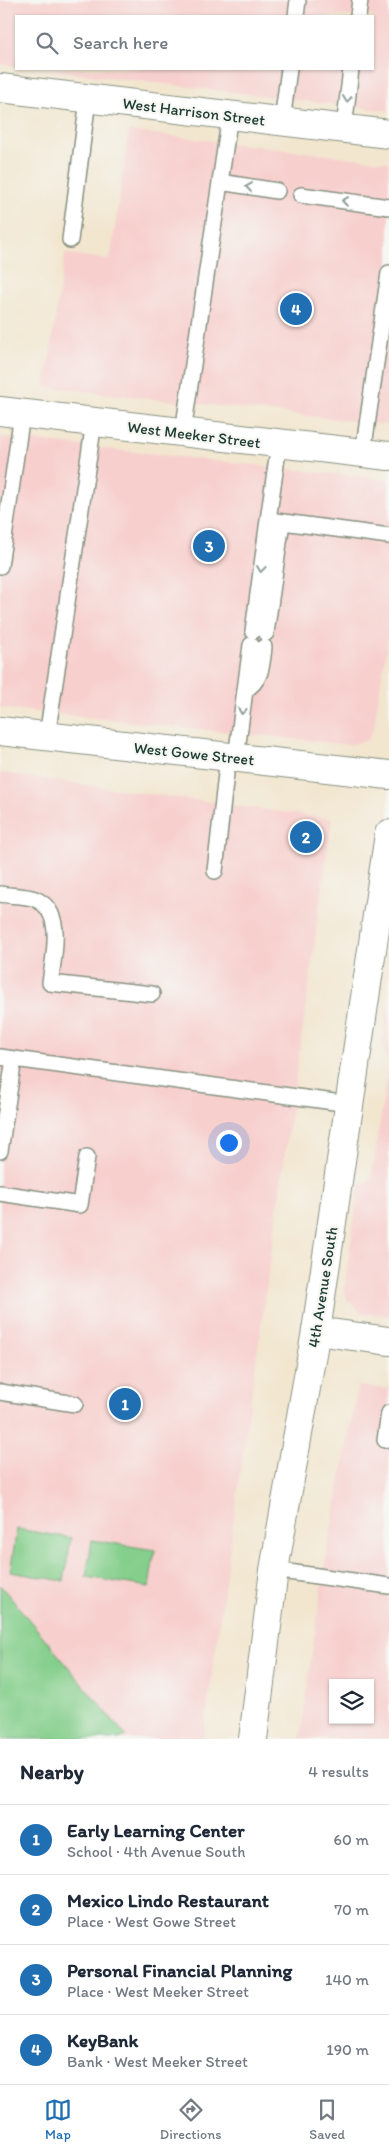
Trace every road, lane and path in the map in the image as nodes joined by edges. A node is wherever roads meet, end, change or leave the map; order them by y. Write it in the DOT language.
graph roads {
  1 [pos="298,0"];
  2 [pos="360,0"];
  3 [pos="296,15"];
  4 [pos="358,15"];
  5 [pos="289,70"];
  6 [pos="351,70"];
  7 [pos="0,88"];
  8 [pos="88,99"];
  9 [pos="230,115"];
  10 [pos="282,121"];
  11 [pos="344,128"];
  12 [pos="389,134"];
  13 [pos="220,182"];
  14 [pos="277,191"];
  15 [pos="301,195"];
  16 [pos="389,207"];
  17 [pos="70,240"];
  18 [pos="389,273"];
  19 [pos="11,412"];
  20 [pos="94,422"];
  21 [pos="183,432"];
  22 [pos="279,444"];
  23 [pos="376,454"];
  24 [pos="275,521"];
  25 [pos="389,536"];
  26 [pos="0,566"];
  27 [pos="0,731"];
  28 [pos="47,736"];
  29 [pos="232,757"];
  30 [pos="389,774"];
  31 [pos="389,834"];
  32 [pos="215,871"];
  33 [pos="0,894"];
  34 [pos="152,994"];
  35 [pos="7,1058"];
  36 [pos="350,1104"];
  37 [pos="0,1151"];
  38 [pos="87,1157"];
  39 [pos="0,1193"];
  40 [pos="316,1331"];
  41 [pos="389,1341"];
  42 [pos="0,1392"];
  43 [pos="75,1404"];
  44 [pos="389,1413"];
  45 [pos="385,1440"];
  46 [pos="274,1570"];
  47 [pos="389,1586"];
  48 [pos="253,1739"];
  1 -- 3 [label="lane"];
  2 -- 4 [label="lane"];
  5 -- 10 [label="lane"];
  6 -- 11 [label="lane, one-way"];
  7 -- 8 [label="street, West Harrison Street"];
  8 -- 9 [label="street, West Harrison Street"];
  8 -- 17 [label="lane"];
  9 -- 10 [label="street, West Harrison Street"];
  9 -- 13 [label="lane"];
  10 -- 11 [label="street, West Harrison Street"];
  11 -- 12 [label="street, West Harrison Street"];
  14 -- 13 [label="lane, one-way"];
  13 -- 21 [label="lane"];
  16 -- 15 [label="lane, one-way"];
  18 -- 23 [label="lane"];
  19 -- 20 [label="street, West Meeker Street"];
  19 -- 26 [label="lane"];
  20 -- 21 [label="street, West Meeker Street"];
  20 -- 28 [label="lane"];
  21 -- 22 [label="street, West Meeker Street"];
  22 -- 23 [label="street, West Meeker Street"];
  22 -- 24 [label="lane"];
  24 -- 25 [label="lane"];
  24 -- 29 [label="lane, one-way"];
  27 -- 28 [label="street, West Gowe Street"];
  28 -- 29 [label="street, West Gowe Street"];
  29 -- 30 [label="street, West Gowe Street"];
  29 -- 32 [label="lane"];
  31 -- 36 [label="street, 4th Avenue South"];
  33 -- 34 [label="lane"];
  35 -- 36 [label="lane"];
  35 -- 37 [label="lane"];
  36 -- 40 [label="street, 4th Avenue South"];
  38 -- 39 [label="lane"];
  40 -- 41 [label="street"];
  40 -- 46 [label="street, 4th Avenue South"];
  42 -- 43 [label="lane"];
  44 -- 45 [label="lane"];
  46 -- 47 [label="lane"];
  46 -- 48 [label="street, 4th Avenue South"];
}
